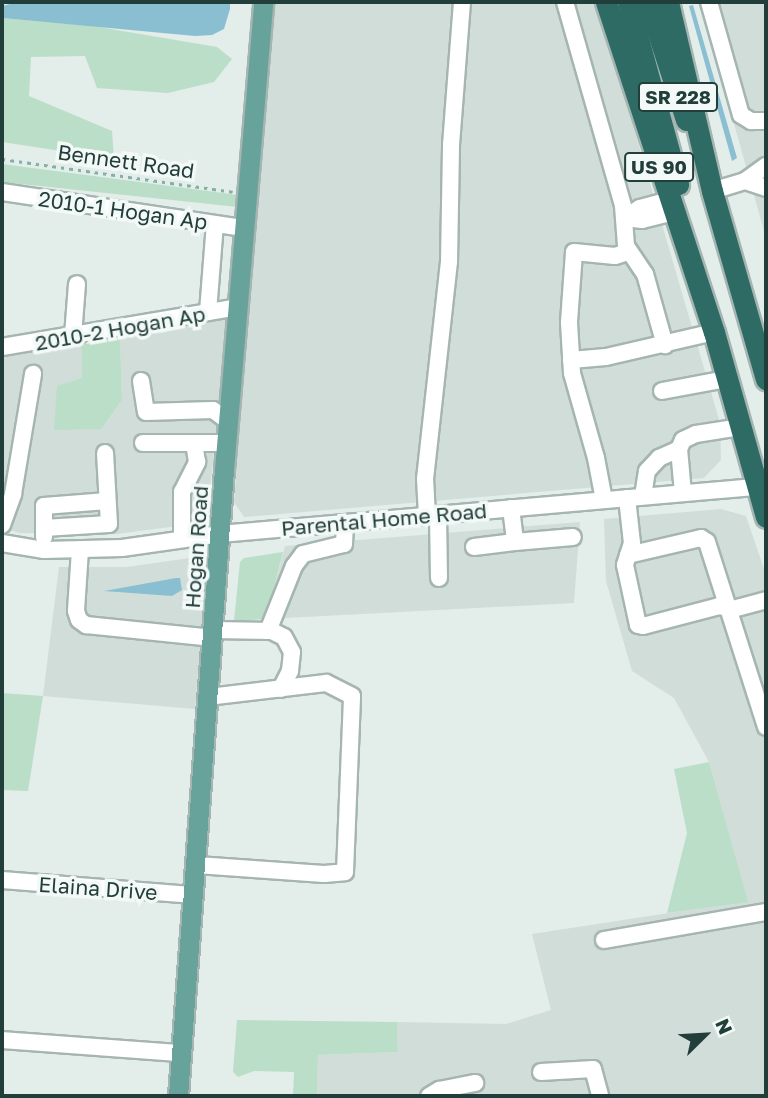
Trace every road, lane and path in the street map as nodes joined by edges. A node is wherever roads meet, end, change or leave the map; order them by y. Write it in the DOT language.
graph roads {
  1 [pos="263,2"];
  2 [pos="462,2"];
  3 [pos="565,2"];
  4 [pos="606,2"];
  5 [pos="628,2"];
  6 [pos="648,2"];
  7 [pos="668,2"];
  8 [pos="709,2"];
  9 [pos="766,121"];
  10 [pos="2,159"];
  11 [pos="766,166"];
  12 [pos="745,181"];
  13 [pos="766,188"];
  14 [pos="712,191"];
  15 [pos="2,192"];
  16 [pos="247,194"];
  17 [pos="672,206"];
  18 [pos="625,218"];
  19 [pos="215,223"];
  20 [pos="244,228"];
  21 [pos="628,253"];
  22 [pos="77,284"];
  23 [pos="238,307"];
  24 [pos="208,312"];
  25 [pos="714,332"];
  26 [pos="73,336"];
  27 [pos="665,345"];
  28 [pos="2,347"];
  29 [pos="570,360"];
  30 [pos="33,374"];
  31 [pos="727,379"];
  32 [pos="766,379"];
  33 [pos="141,381"];
  34 [pos="662,391"];
  35 [pos="228,421"];
  36 [pos="741,427"];
  37 [pos="142,443"];
  38 [pos="194,443"];
  39 [pos="226,443"];
  40 [pos="679,449"];
  41 [pos="105,453"];
  42 [pos="762,486"];
  43 [pos="682,493"];
  44 [pos="635,497"];
  45 [pos="604,500"];
  46 [pos="107,501"];
  47 [pos="87,503"];
  48 [pos="511,508"];
  49 [pos="432,515"];
  50 [pos="766,517"];
  51 [pos="345,523"];
  52 [pos="2,525"];
  53 [pos="94,525"];
  54 [pos="44,528"];
  55 [pos="220,534"];
  56 [pos="573,537"];
  57 [pos="182,539"];
  58 [pos="515,542"];
  59 [pos="2,544"];
  60 [pos="474,547"];
  61 [pos="103,549"];
  62 [pos="44,550"];
  63 [pos="80,551"];
  64 [pos="628,555"];
  65 [pos="439,578"];
  66 [pos="766,600"];
  67 [pos="729,608"];
  68 [pos="268,631"];
  69 [pos="213,634"];
  70 [pos="281,689"];
  71 [pos="209,697"];
  72 [pos="766,727"];
  73 [pos="197,865"];
  74 [pos="2,880"];
  75 [pos="194,895"];
  76 [pos="766,912"];
  77 [pos="604,940"];
  78 [pos="2,1040"];
  79 [pos="181,1053"];
  80 [pos="541,1072"];
  81 [pos="475,1083"];
  82 [pos="178,1096"];
  83 [pos="429,1096"];
  84 [pos="600,1096"];
  1 -- 16 [label="main road, Hogan Road"];
  2 -- 49 [label="street"];
  3 -- 18 [label="street"];
  4 -- 17 [label="highway, US 90"];
  5 -- 25 [label="highway, SR 228"];
  6 -- 14 [label="highway, SR 228"];
  7 -- 14 [label="highway, US 90"];
  8 -- 9 [label="street"];
  10 -- 16 [label="path, Bennett Road"];
  11 -- 12 [label="street"];
  12 -- 13 [label="street"];
  12 -- 14 [label="street"];
  14 -- 32 [label="highway, US 90"];
  15 -- 19 [label="street, 2010-1 Hogan Ap"];
  16 -- 20 [label="main road, Hogan Road"];
  17 -- 18 [label="street"];
  17 -- 25 [label="highway, US 90"];
  18 -- 21 [label="street"];
  19 -- 20 [label="street, 2010-1 Hogan Ap"];
  19 -- 24 [label="street"];
  20 -- 23 [label="main road, Hogan Road"];
  21 -- 27 [label="street"];
  21 -- 29 [label="street"];
  22 -- 26 [label="street"];
  23 -- 24 [label="street, 2010-2 Hogan Ap"];
  23 -- 35 [label="main road, Hogan Road"];
  24 -- 26 [label="street, 2010-2 Hogan Ap"];
  25 -- 27 [label="street"];
  25 -- 31 [label="highway, US 90"];
  26 -- 28 [label="street, 2010-2 Hogan Ap"];
  27 -- 29 [label="street"];
  29 -- 45 [label="street"];
  30 -- 52 [label="street"];
  31 -- 34 [label="street"];
  31 -- 36 [label="highway, US 90"];
  33 -- 35 [label="street"];
  35 -- 39 [label="main road, Hogan Road"];
  36 -- 40 [label="street"];
  36 -- 42 [label="highway, US 90"];
  37 -- 38 [label="street"];
  38 -- 39 [label="street"];
  38 -- 57 [label="street"];
  39 -- 55 [label="main road, Hogan Road"];
  40 -- 43 [label="street"];
  40 -- 44 [label="street"];
  41 -- 46 [label="street"];
  42 -- 43 [label="street, Parental Home Road"];
  42 -- 50 [label="highway, US 90"];
  43 -- 44 [label="street, Parental Home Road"];
  44 -- 45 [label="street, Parental Home Road"];
  44 -- 64 [label="street"];
  45 -- 48 [label="street, Parental Home Road"];
  46 -- 47 [label="street"];
  46 -- 53 [label="street"];
  47 -- 53 [label="street"];
  47 -- 54 [label="street"];
  48 -- 49 [label="street, Parental Home Road"];
  48 -- 58 [label="street"];
  49 -- 51 [label="street, Parental Home Road"];
  49 -- 65 [label="street"];
  51 -- 55 [label="street, Parental Home Road"];
  51 -- 68 [label="street"];
  53 -- 54 [label="street"];
  53 -- 61 [label="street"];
  54 -- 62 [label="street"];
  55 -- 57 [label="street, Parental Home Road"];
  55 -- 69 [label="main road, Hogan Road"];
  56 -- 58 [label="street"];
  57 -- 61 [label="street, Parental Home Road"];
  58 -- 60 [label="street"];
  59 -- 62 [label="street, Parental Home Road"];
  61 -- 63 [label="street, Parental Home Road"];
  62 -- 63 [label="street, Parental Home Road"];
  63 -- 69 [label="street"];
  64 -- 67 [label="street"];
  64 -- 67 [label="street"];
  66 -- 67 [label="street"];
  67 -- 72 [label="street"];
  68 -- 69 [label="street"];
  68 -- 70 [label="street"];
  69 -- 71 [label="main road, Hogan Road"];
  70 -- 71 [label="street"];
  70 -- 73 [label="street"];
  71 -- 73 [label="main road, Hogan Road"];
  73 -- 75 [label="main road, Hogan Road"];
  74 -- 75 [label="street, Elaina Drive"];
  75 -- 79 [label="main road, Hogan Road"];
  76 -- 77 [label="street"];
  78 -- 79 [label="street"];
  79 -- 82 [label="main road, Hogan Road"];
  80 -- 84 [label="street"];
  81 -- 83 [label="street"];
}
